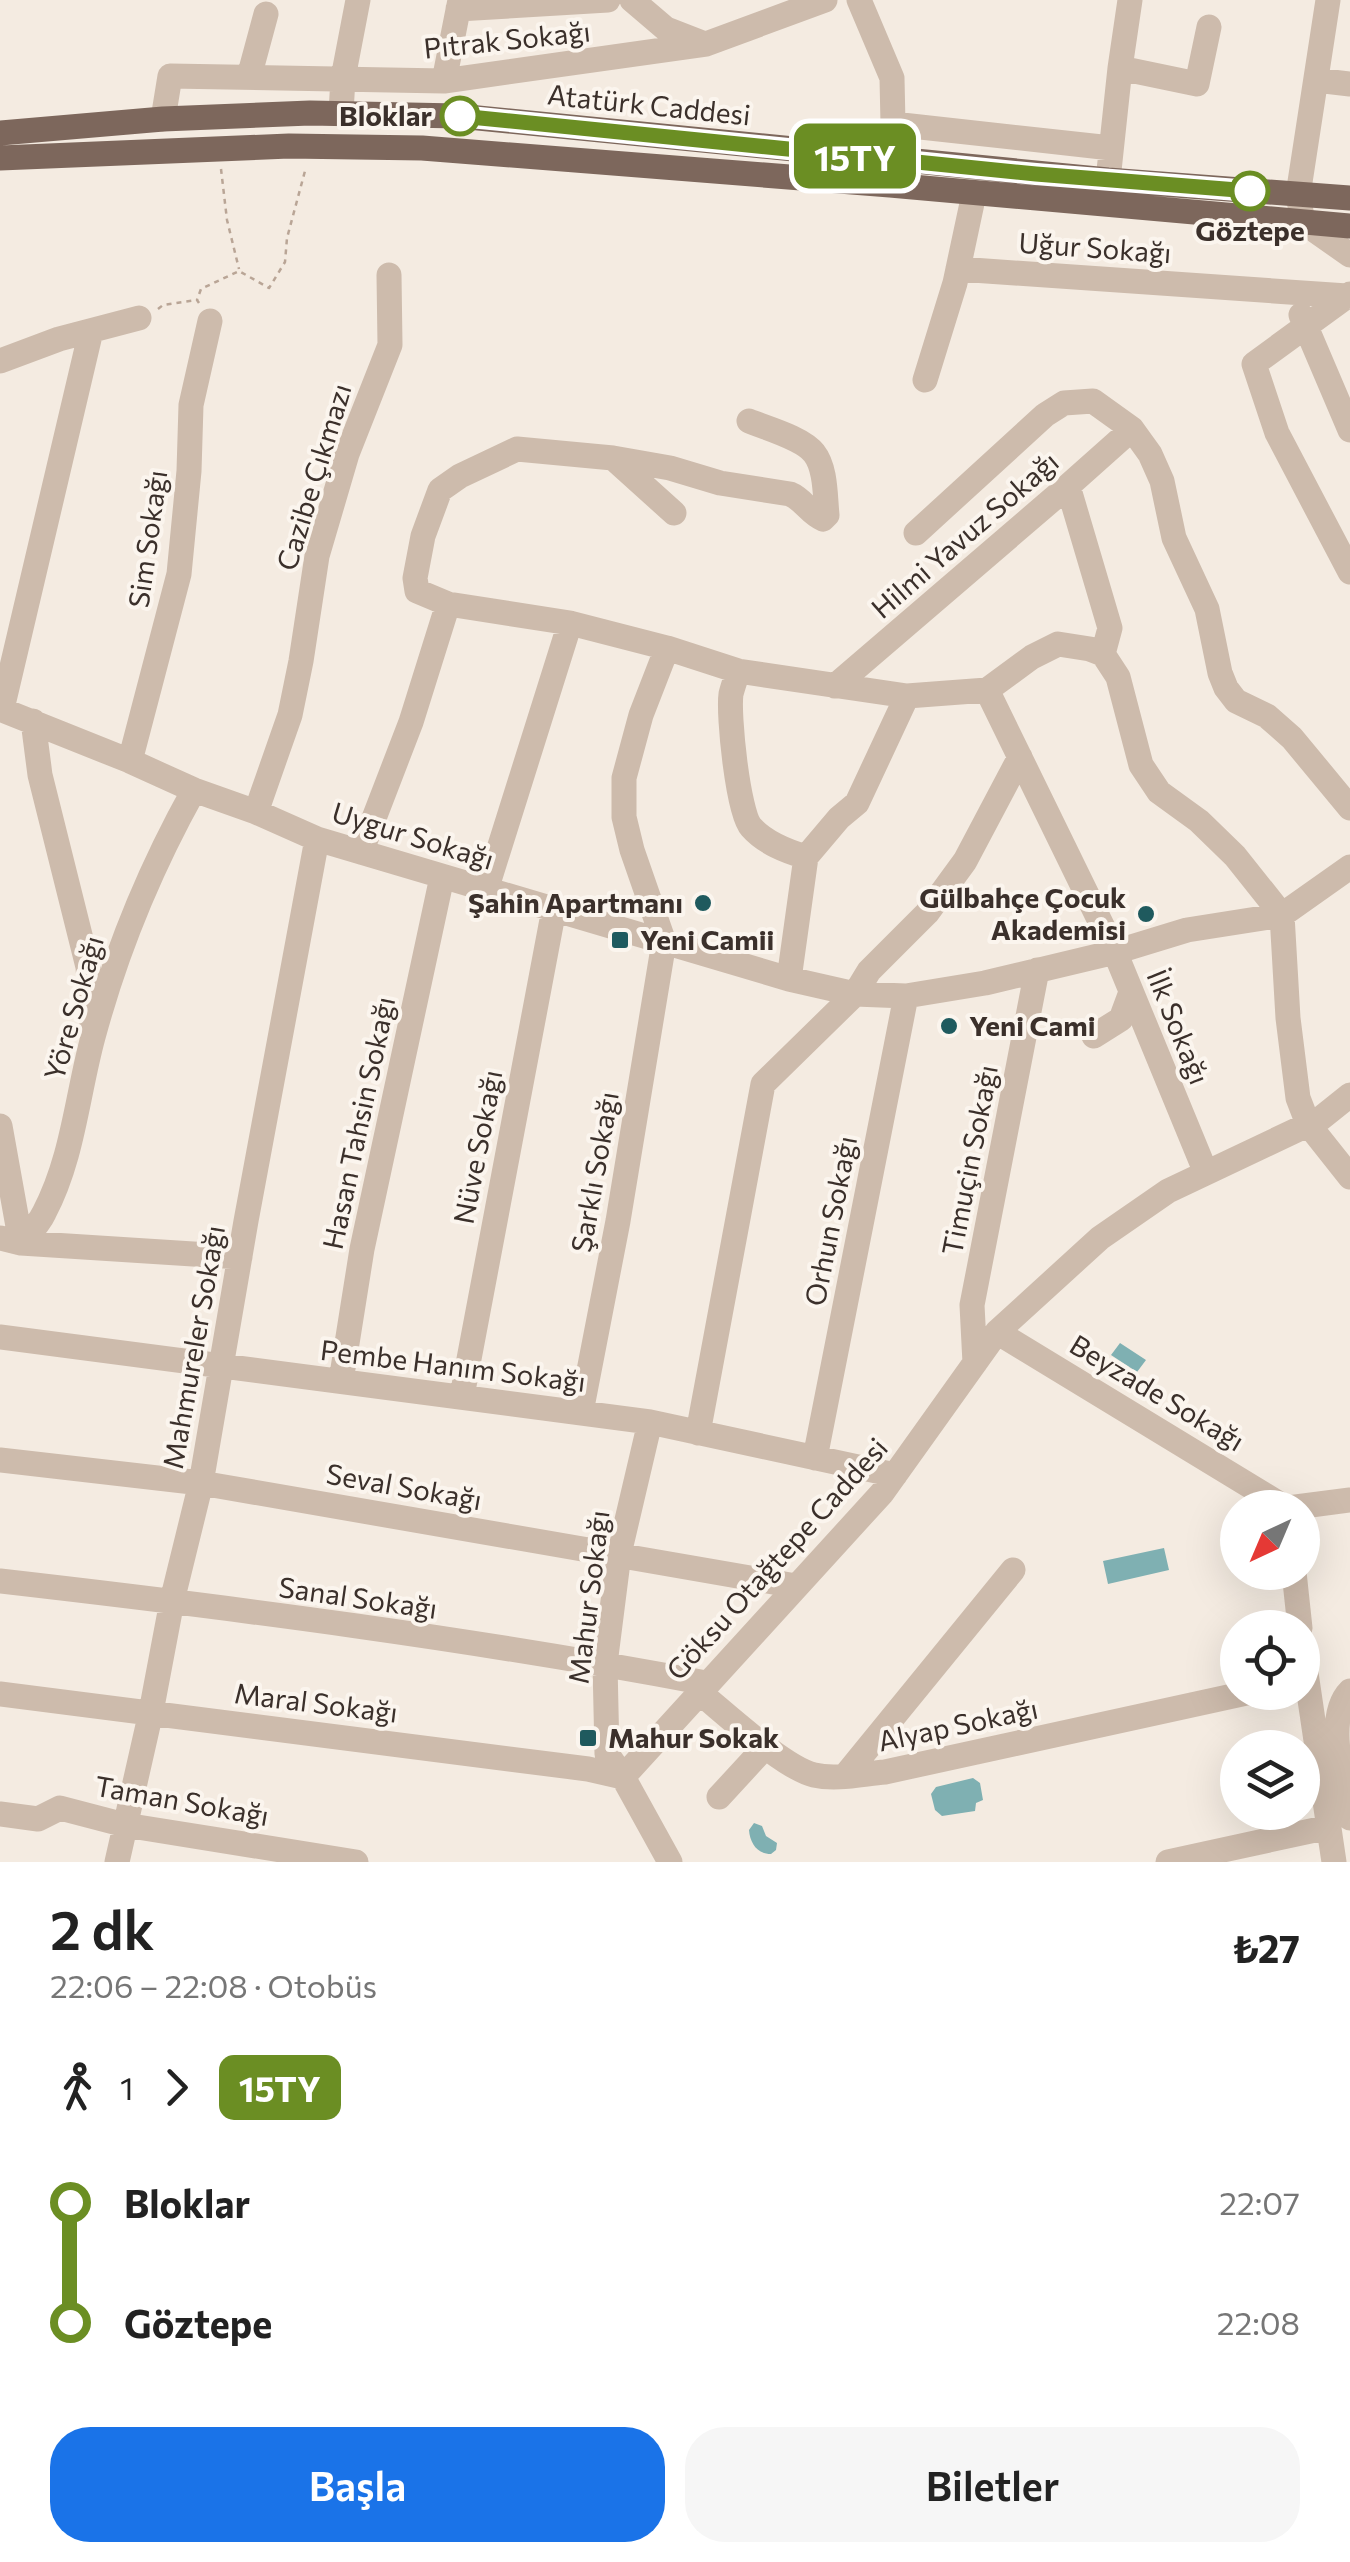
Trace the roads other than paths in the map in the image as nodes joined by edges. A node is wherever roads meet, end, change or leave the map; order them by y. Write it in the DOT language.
graph roads {
  1 [pos="358,0"];
  2 [pos="608,0"];
  3 [pos="632,0"];
  4 [pos="824,0"];
  5 [pos="859,0"];
  6 [pos="1130,0"];
  7 [pos="1328,0"];
  8 [pos="459,4"];
  9 [pos="266,14"];
  10 [pos="1209,27"];
  11 [pos="706,44"];
  12 [pos="1120,68"];
  13 [pos="249,77"];
  14 [pos="343,78"];
  15 [pos="1316,80"];
  16 [pos="444,81"];
  17 [pos="1350,84"];
  18 [pos="341,113"];
  19 [pos="162,119"];
  20 [pos="893,124"];
  21 [pos="0,133"];
  22 [pos="1112,148"];
  23 [pos="0,158"];
  24 [pos="890,172"];
  25 [pos="1108,180"];
  26 [pos="974,194"];
  27 [pos="1298,195"];
  28 [pos="1350,198"];
  29 [pos="1302,222"];
  30 [pos="1350,226"];
  31 [pos="1350,255"];
  32 [pos="958,268"];
  33 [pos="389,275"];
  34 [pos="1294,292"];
  35 [pos="1348,295"];
  36 [pos="203,310"];
  37 [pos="139,318"];
  38 [pos="1304,327"];
  39 [pos="91,331"];
  40 [pos="0,361"];
  41 [pos="924,380"];
  42 [pos="749,421"];
  43 [pos="1132,429"];
  44 [pos="1350,430"];
  45 [pos="613,458"];
  46 [pos="1068,486"];
  47 [pos="674,513"];
  48 [pos="916,533"];
  49 [pos="1350,572"];
  50 [pos="448,604"];
  51 [pos="570,623"];
  52 [pos="667,648"];
  53 [pos="1103,654"];
  54 [pos="738,671"];
  55 [pos="835,686"];
  56 [pos="987,690"];
  57 [pos="908,696"];
  58 [pos="1,709"];
  59 [pos="33,722"];
  60 [pos="1020,758"];
  61 [pos="130,762"];
  62 [pos="194,790"];
  63 [pos="1350,808"];
  64 [pos="256,812"];
  65 [pos="317,840"];
  66 [pos="361,852"];
  67 [pos="806,857"];
  68 [pos="1350,867"];
  69 [pos="442,877"];
  70 [pos="486,890"];
  71 [pos="554,909"];
  72 [pos="1282,915"];
  73 [pos="664,942"];
  74 [pos="1114,952"];
  75 [pos="1037,970"];
  76 [pos="789,979"];
  77 [pos="1131,992"];
  78 [pos="856,994"];
  79 [pos="906,996"];
  80 [pos="1094,1036"];
  81 [pos="92,1037"];
  82 [pos="1350,1095"];
  83 [pos="1308,1124"];
  84 [pos="0,1126"];
  85 [pos="1206,1173"];
  86 [pos="1350,1178"];
  87 [pos="0,1224"];
  88 [pos="10,1241"];
  89 [pos="240,1256"];
  90 [pos="997,1332"];
  91 [pos="0,1338"];
  92 [pos="975,1363"];
  93 [pos="221,1366"];
  94 [pos="341,1382"];
  95 [pos="462,1396"];
  96 [pos="581,1412"];
  97 [pos="650,1422"];
  98 [pos="698,1433"];
  99 [pos="815,1458"];
  100 [pos="0,1460"];
  101 [pos="895,1475"];
  102 [pos="201,1483"];
  103 [pos="1257,1490"];
  104 [pos="1350,1500"];
  105 [pos="1320,1504"];
  106 [pos="619,1554"];
  107 [pos="1014,1570"];
  108 [pos="0,1581"];
  109 [pos="796,1586"];
  110 [pos="172,1601"];
  111 [pos="605,1664"];
  112 [pos="703,1688"];
  113 [pos="1350,1691"];
  114 [pos="0,1694"];
  115 [pos="1220,1699"];
  116 [pos="1311,1710"];
  117 [pos="151,1712"];
  118 [pos="766,1746"];
  119 [pos="845,1776"];
  120 [pos="623,1777"];
  121 [pos="720,1797"];
  122 [pos="0,1814"];
  123 [pos="1340,1822"];
  124 [pos="125,1825"];
  125 [pos="117,1862"];
  126 [pos="356,1862"];
  127 [pos="670,1862"];
  128 [pos="1168,1862"];
  129 [pos="1334,1862"];
  1 -- 14 [label="street"];
  2 -- 8 [label="street, Pıtrak Sokağı"];
  3 -- 11 [label="street"];
  4 -- 11 [label="street, Pıtrak Sokağı"];
  5 -- 20 [label="street"];
  6 -- 12 [label="street"];
  7 -- 15 [label="street"];
  8 -- 16 [label="street"];
  9 -- 13 [label="street"];
  10 -- 12 [label="street"];
  11 -- 16 [label="street, Pıtrak Sokağı"];
  12 -- 22 [label="street"];
  13 -- 14 [label="street, Pıtrak Sokağı"];
  13 -- 19 [label="street, Pıtrak Sokağı"];
  14 -- 16 [label="street, Pıtrak Sokağı"];
  14 -- 18 [label="street"];
  15 -- 17 [label="street"];
  15 -- 27 [label="street"];
  18 -- 19 [label="main road, Atatürk Caddesi"];
  18 -- 24 [label="main road, Atatürk Caddesi"];
  19 -- 21 [label="main road, Atatürk Caddesi"];
  20 -- 22 [label="street"];
  20 -- 24 [label="street"];
  22 -- 25 [label="street"];
  23 -- 24 [label="main road, Atatürk Caddesi"];
  24 -- 25 [label="main road, Atatürk Caddesi"];
  24 -- 26 [label="main road, Atatürk Caddesi"];
  25 -- 27 [label="main road, Atatürk Caddesi"];
  26 -- 29 [label="main road, Atatürk Caddesi"];
  26 -- 32 [label="street"];
  27 -- 28 [label="main road, Atatürk Caddesi"];
  27 -- 29 [label="street"];
  29 -- 30 [label="main road, Atatürk Caddesi"];
  29 -- 31 [label="street"];
  32 -- 34 [label="street, Uğur Sokağı"];
  32 -- 41 [label="street"];
  33 -- 64 [label="street, Cazibe Çıkmazı"];
  34 -- 35 [label="street, Uğur Sokağı"];
  34 -- 38 [label="street"];
  35 -- 38 [label="street"];
  36 -- 61 [label="street, Sim Sokağı"];
  37 -- 39 [label="street"];
  38 -- 44 [label="street"];
  38 -- 49 [label="street"];
  39 -- 40 [label="street"];
  39 -- 58 [label="street"];
  42 -- 45 [label="street"];
  43 -- 46 [label="street, Hilmi Yavuz Sokağı"];
  43 -- 48 [label="street, Hilmi Yavuz Sokağı"];
  43 -- 63 [label="street, Hilmi Yavuz Sokağı"];
  45 -- 47 [label="street"];
  45 -- 50 [label="street"];
  46 -- 53 [label="street"];
  46 -- 55 [label="street, Hilmi Yavuz Sokağı"];
  50 -- 51 [label="street"];
  50 -- 66 [label="street"];
  51 -- 52 [label="street"];
  51 -- 70 [label="street"];
  52 -- 54 [label="street"];
  52 -- 73 [label="street"];
  53 -- 56 [label="street"];
  53 -- 72 [label="street"];
  54 -- 55 [label="street"];
  54 -- 67 [label="street"];
  55 -- 57 [label="street"];
  56 -- 57 [label="street"];
  56 -- 60 [label="street, İlk Sokağı"];
  57 -- 67 [label="street"];
  58 -- 59 [label="street, Uygur Sokağı"];
  59 -- 61 [label="street, Uygur Sokağı"];
  59 -- 81 [label="street"];
  60 -- 74 [label="street, İlk Sokağı"];
  60 -- 78 [label="street"];
  61 -- 62 [label="street, Uygur Sokağı"];
  62 -- 64 [label="street, Uygur Sokağı"];
  62 -- 81 [label="street, Yöre Sokağı"];
  64 -- 65 [label="street, Uygur Sokağı"];
  65 -- 66 [label="street, Uygur Sokağı"];
  65 -- 89 [label="street, Mahmureler Sokağı"];
  66 -- 69 [label="street, Uygur Sokağı"];
  67 -- 76 [label="street"];
  68 -- 72 [label="street"];
  69 -- 70 [label="street, Uygur Sokağı"];
  69 -- 94 [label="street, Hasan Tahsin Sokağı"];
  70 -- 71 [label="street, Uygur Sokağı"];
  71 -- 73 [label="street, Uygur Sokağı"];
  71 -- 95 [label="street, Nüve Sokağı"];
  72 -- 74 [label="street, Uygur Sokağı"];
  72 -- 83 [label="street"];
  73 -- 76 [label="street, Uygur Sokağı"];
  73 -- 96 [label="street, Şarklı Sokağı"];
  74 -- 75 [label="street, Uygur Sokağı"];
  74 -- 77 [label="street, İlk Sokağı"];
  75 -- 79 [label="street, Uygur Sokağı"];
  75 -- 92 [label="street, Timuçin Sokağı"];
  76 -- 78 [label="street, Uygur Sokağı"];
  77 -- 80 [label="street"];
  77 -- 85 [label="street, İlk Sokağı"];
  78 -- 79 [label="street, Uygur Sokağı"];
  78 -- 98 [label="street"];
  79 -- 99 [label="street, Orhun Sokağı"];
  81 -- 88 [label="street, Yöre Sokağı"];
  82 -- 83 [label="street, Göksu Otağtepe Caddesi"];
  83 -- 85 [label="street, Göksu Otağtepe Caddesi"];
  83 -- 86 [label="street"];
  84 -- 88 [label="street"];
  85 -- 90 [label="street, Göksu Otağtepe Caddesi"];
  87 -- 88 [label="street"];
  88 -- 89 [label="street"];
  89 -- 93 [label="street, Mahmureler Sokağı"];
  90 -- 92 [label="street, Göksu Otağtepe Caddesi"];
  90 -- 103 [label="street, Beyzade Sokağı"];
  91 -- 93 [label="street, Pembe Hanım Sokağı"];
  92 -- 101 [label="street, Göksu Otağtepe Caddesi"];
  93 -- 94 [label="street, Pembe Hanım Sokağı"];
  93 -- 102 [label="street, Mahmureler Sokağı"];
  94 -- 95 [label="street, Pembe Hanım Sokağı"];
  95 -- 96 [label="street, Pembe Hanım Sokağı"];
  96 -- 97 [label="street, Pembe Hanım Sokağı"];
  97 -- 98 [label="street, Pembe Hanım Sokağı"];
  97 -- 106 [label="street, Mahur Sokağı"];
  98 -- 99 [label="street, Pembe Hanım Sokağı"];
  99 -- 101 [label="street, Pembe Hanım Sokağı"];
  100 -- 102 [label="street, Seval Sokağı"];
  101 -- 109 [label="street, Göksu Otağtepe Caddesi"];
  102 -- 106 [label="street, Seval Sokağı"];
  102 -- 110 [label="street, Mahmureler Sokağı"];
  104 -- 105 [label="street, Beyzade Sokağı"];
  106 -- 109 [label="street, Seval Sokağı"];
  106 -- 111 [label="street, Mahur Sokağı"];
  107 -- 119 [label="street"];
  108 -- 110 [label="street, Sanal Sokağı"];
  109 -- 112 [label="street, Göksu Otağtepe Caddesi"];
  110 -- 111 [label="street, Sanal Sokağı"];
  110 -- 117 [label="street, Mahmureler Sokağı"];
  111 -- 112 [label="street, Sanal Sokağı"];
  111 -- 120 [label="street, Mahur Sokağı"];
  112 -- 118 [label="street, Alyap Sokağı"];
  112 -- 120 [label="street, Göksu Otağtepe Caddesi"];
  113 -- 123 [label="street"];
  114 -- 117 [label="street, Maral Sokağı"];
  115 -- 119 [label="street, Alyap Sokağı"];
  116 -- 123 [label="street"];
  117 -- 120 [label="street, Maral Sokağı"];
  117 -- 124 [label="street, Mahmureler Sokağı"];
  118 -- 119 [label="street, Alyap Sokağı"];
  118 -- 121 [label="street"];
  120 -- 127 [label="street, Mahur Sokağı"];
  122 -- 124 [label="street, Taman Sokağı"];
  123 -- 128 [label="street"];
  123 -- 129 [label="street"];
  124 -- 125 [label="street, Mahmureler Sokağı"];
  124 -- 126 [label="street, Taman Sokağı"];
}
